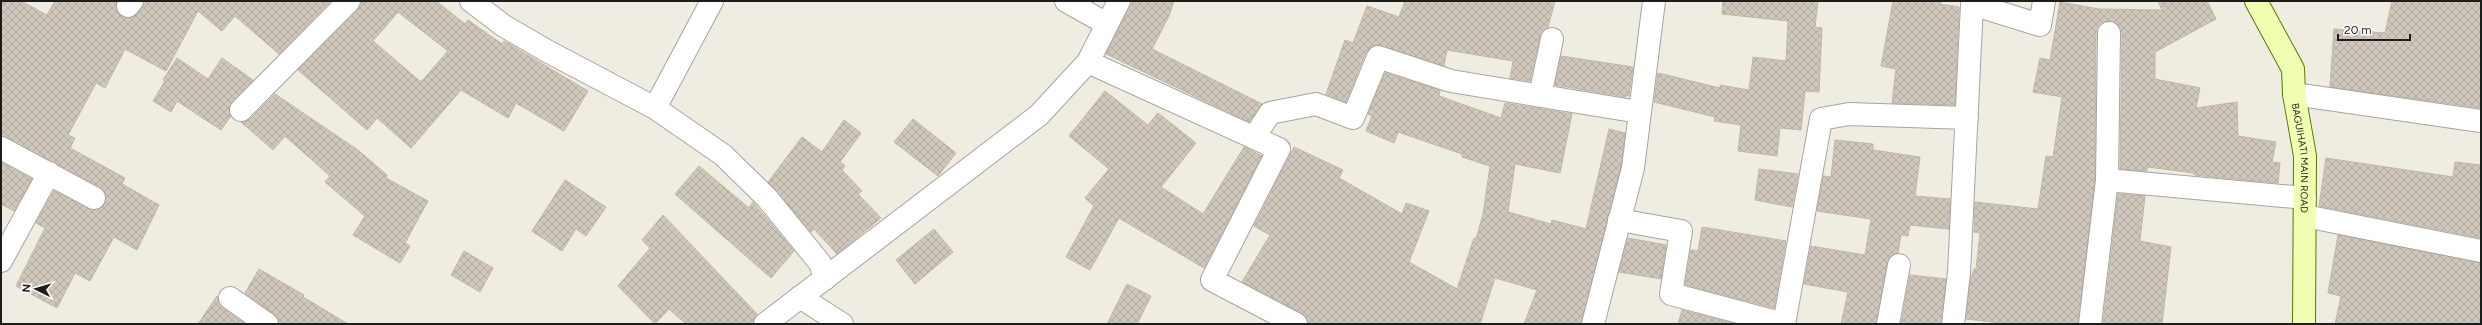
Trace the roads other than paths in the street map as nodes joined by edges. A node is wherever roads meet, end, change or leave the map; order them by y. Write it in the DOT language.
graph roads {
  1 [pos="349,1"];
  2 [pos="471,1"];
  3 [pos="712,1"];
  4 [pos="1066,1"];
  5 [pos="1119,1"];
  6 [pos="1654,1"];
  7 [pos="2044,1"];
  8 [pos="2256,1"];
  9 [pos="1107,24"];
  10 [pos="2109,33"];
  11 [pos="1552,39"];
  12 [pos="1088,62"];
  13 [pos="2294,94"];
  14 [pos="1540,96"];
  15 [pos="655,108"];
  16 [pos="241,110"];
  17 [pos="1639,112"];
  18 [pos="1967,118"];
  19 [pos="2481,121"];
  20 [pos="1255,136"];
  21 [pos="1,148"];
  22 [pos="48,173"];
  23 [pos="2107,180"];
  24 [pos="94,198"];
  25 [pos="2305,207"];
  26 [pos="1619,220"];
  27 [pos="2481,251"];
  28 [pos="1,261"];
  29 [pos="1899,264"];
  30 [pos="825,278"];
  31 [pos="800,297"];
  32 [pos="230,298"];
  33 [pos="267,324"];
  34 [pos="765,324"];
  35 [pos="842,324"];
  36 [pos="1296,324"];
  37 [pos="1593,324"];
  38 [pos="1784,324"];
  39 [pos="1888,324"];
  40 [pos="1953,324"];
  41 [pos="2090,324"];
  42 [pos="2304,324"];
  1 -- 16 [label="street"];
  2 -- 15 [label="street"];
  3 -- 15 [label="street"];
  4 -- 9 [label="street"];
  5 -- 9 [label="street"];
  6 -- 17 [label="street"];
  7 -- 18 [label="street"];
  8 -- 13 [label="street, BAGUIHATI MAIN ROAD"];
  9 -- 12 [label="street"];
  10 -- 23 [label="street"];
  11 -- 14 [label="street"];
  12 -- 20 [label="street"];
  12 -- 30 [label="street"];
  13 -- 19 [label="street"];
  13 -- 25 [label="street, BAGUIHATI MAIN ROAD"];
  14 -- 17 [label="street"];
  14 -- 20 [label="street"];
  15 -- 30 [label="street"];
  17 -- 26 [label="street"];
  18 -- 38 [label="street"];
  18 -- 40 [label="street"];
  20 -- 36 [label="street"];
  21 -- 22 [label="street"];
  22 -- 24 [label="street"];
  22 -- 28 [label="street"];
  23 -- 25 [label="street"];
  23 -- 41 [label="street"];
  25 -- 27 [label="street"];
  25 -- 42 [label="street, BAGUIHATI MAIN ROAD"];
  26 -- 37 [label="street"];
  26 -- 38 [label="street"];
  29 -- 39 [label="street"];
  30 -- 31 [label="street"];
  31 -- 34 [label="street"];
  31 -- 35 [label="street"];
  32 -- 33 [label="street"];
}
